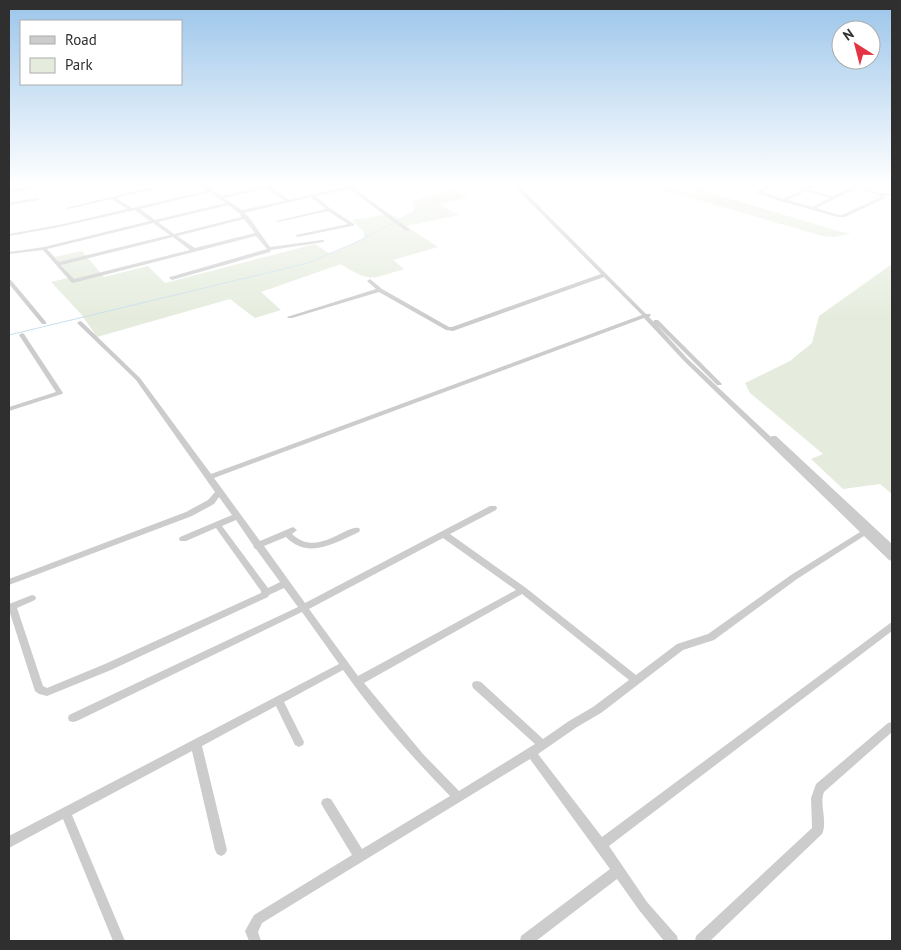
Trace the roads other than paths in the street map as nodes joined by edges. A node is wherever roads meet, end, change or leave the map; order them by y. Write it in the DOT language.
graph roads {
  1 [pos="36,229"];
  2 [pos="121,229"];
  3 [pos="167,229"];
  4 [pos="197,229"];
  5 [pos="254,229"];
  6 [pos="331,229"];
  7 [pos="559,229"];
  8 [pos="560,229"];
  9 [pos="257,234"];
  10 [pos="9,235"];
  11 [pos="175,235"];
  12 [pos="298,236"];
  13 [pos="322,241"];
  14 [pos="44,248"];
  15 [pos="270,249"];
  16 [pos="194,250"];
  17 [pos="9,253"];
  18 [pos="58,264"];
  19 [pos="604,275"];
  20 [pos="172,278"];
  21 [pos="9,281"];
  22 [pos="370,281"];
  23 [pos="380,290"];
  24 [pos="646,315"];
  25 [pos="290,317"];
  26 [pos="44,323"];
  27 [pos="80,323"];
  28 [pos="22,335"];
  29 [pos="9,409"];
  30 [pos="209,477"];
  31 [pos="219,492"];
  32 [pos="493,508"];
  33 [pos="236,517"];
  34 [pos="217,524"];
  35 [pos="356,530"];
  36 [pos="868,531"];
  37 [pos="444,534"];
  38 [pos="183,540"];
  39 [pos="257,546"];
  40 [pos="892,549"];
  41 [pos="892,558"];
  42 [pos="9,582"];
  43 [pos="285,584"];
  44 [pos="523,590"];
  45 [pos="265,593"];
  46 [pos="32,598"];
  47 [pos="303,608"];
  48 [pos="892,626"];
  49 [pos="345,666"];
  50 [pos="636,680"];
  51 [pos="357,682"];
  52 [pos="476,685"];
  53 [pos="278,701"];
  54 [pos="73,718"];
  55 [pos="892,726"];
  56 [pos="299,742"];
  57 [pos="196,744"];
  58 [pos="543,745"];
  59 [pos="531,753"];
  60 [pos="458,797"];
  61 [pos="327,803"];
  62 [pos="66,812"];
  63 [pos="9,842"];
  64 [pos="601,845"];
  65 [pos="221,850"];
  66 [pos="360,857"];
  67 [pos="619,870"];
  68 [pos="119,941"];
  69 [pos="255,941"];
  70 [pos="526,941"];
  71 [pos="672,941"];
  72 [pos="702,941"];
  1 -- 10 [label="street"];
  2 -- 14 [label="street"];
  3 -- 11 [label="street"];
  4 -- 11 [label="street"];
  5 -- 9 [label="street"];
  6 -- 12 [label="street"];
  7 -- 19 [label="street"];
  8 -- 24 [label="street"];
  9 -- 15 [label="street"];
  9 -- 16 [label="street"];
  11 -- 16 [label="street"];
  11 -- 18 [label="street"];
  13 -- 15 [label="street"];
  14 -- 17 [label="street"];
  14 -- 18 [label="street"];
  15 -- 20 [label="street"];
  16 -- 18 [label="street"];
  19 -- 23 [label="street"];
  19 -- 24 [label="street"];
  21 -- 26 [label="street"];
  22 -- 23 [label="street"];
  23 -- 25 [label="street"];
  24 -- 30 [label="street"];
  24 -- 36 [label="street"];
  27 -- 30 [label="street"];
  28 -- 29 [label="street"];
  30 -- 31 [label="street"];
  31 -- 33 [label="street"];
  31 -- 42 [label="street"];
  32 -- 37 [label="street"];
  33 -- 34 [label="street"];
  33 -- 39 [label="street"];
  34 -- 38 [label="street"];
  34 -- 45 [label="street"];
  35 -- 39 [label="street"];
  36 -- 40 [label="street"];
  36 -- 41 [label="street"];
  36 -- 50 [label="street"];
  37 -- 44 [label="street"];
  37 -- 47 [label="street"];
  39 -- 43 [label="street"];
  43 -- 45 [label="street"];
  43 -- 47 [label="street"];
  44 -- 50 [label="street"];
  44 -- 51 [label="street"];
  45 -- 46 [label="street"];
  47 -- 49 [label="street"];
  47 -- 54 [label="street"];
  48 -- 64 [label="street"];
  49 -- 51 [label="street"];
  49 -- 53 [label="street"];
  50 -- 58 [label="street"];
  51 -- 60 [label="street"];
  52 -- 58 [label="street"];
  53 -- 56 [label="street"];
  53 -- 57 [label="street"];
  55 -- 72 [label="street"];
  57 -- 62 [label="street"];
  57 -- 65 [label="street"];
  58 -- 59 [label="street"];
  59 -- 60 [label="street"];
  59 -- 64 [label="street"];
  60 -- 66 [label="street"];
  61 -- 66 [label="street"];
  62 -- 63 [label="street"];
  62 -- 68 [label="street"];
  64 -- 67 [label="street"];
  66 -- 69 [label="street"];
  67 -- 70 [label="street"];
  67 -- 71 [label="street"];
}
